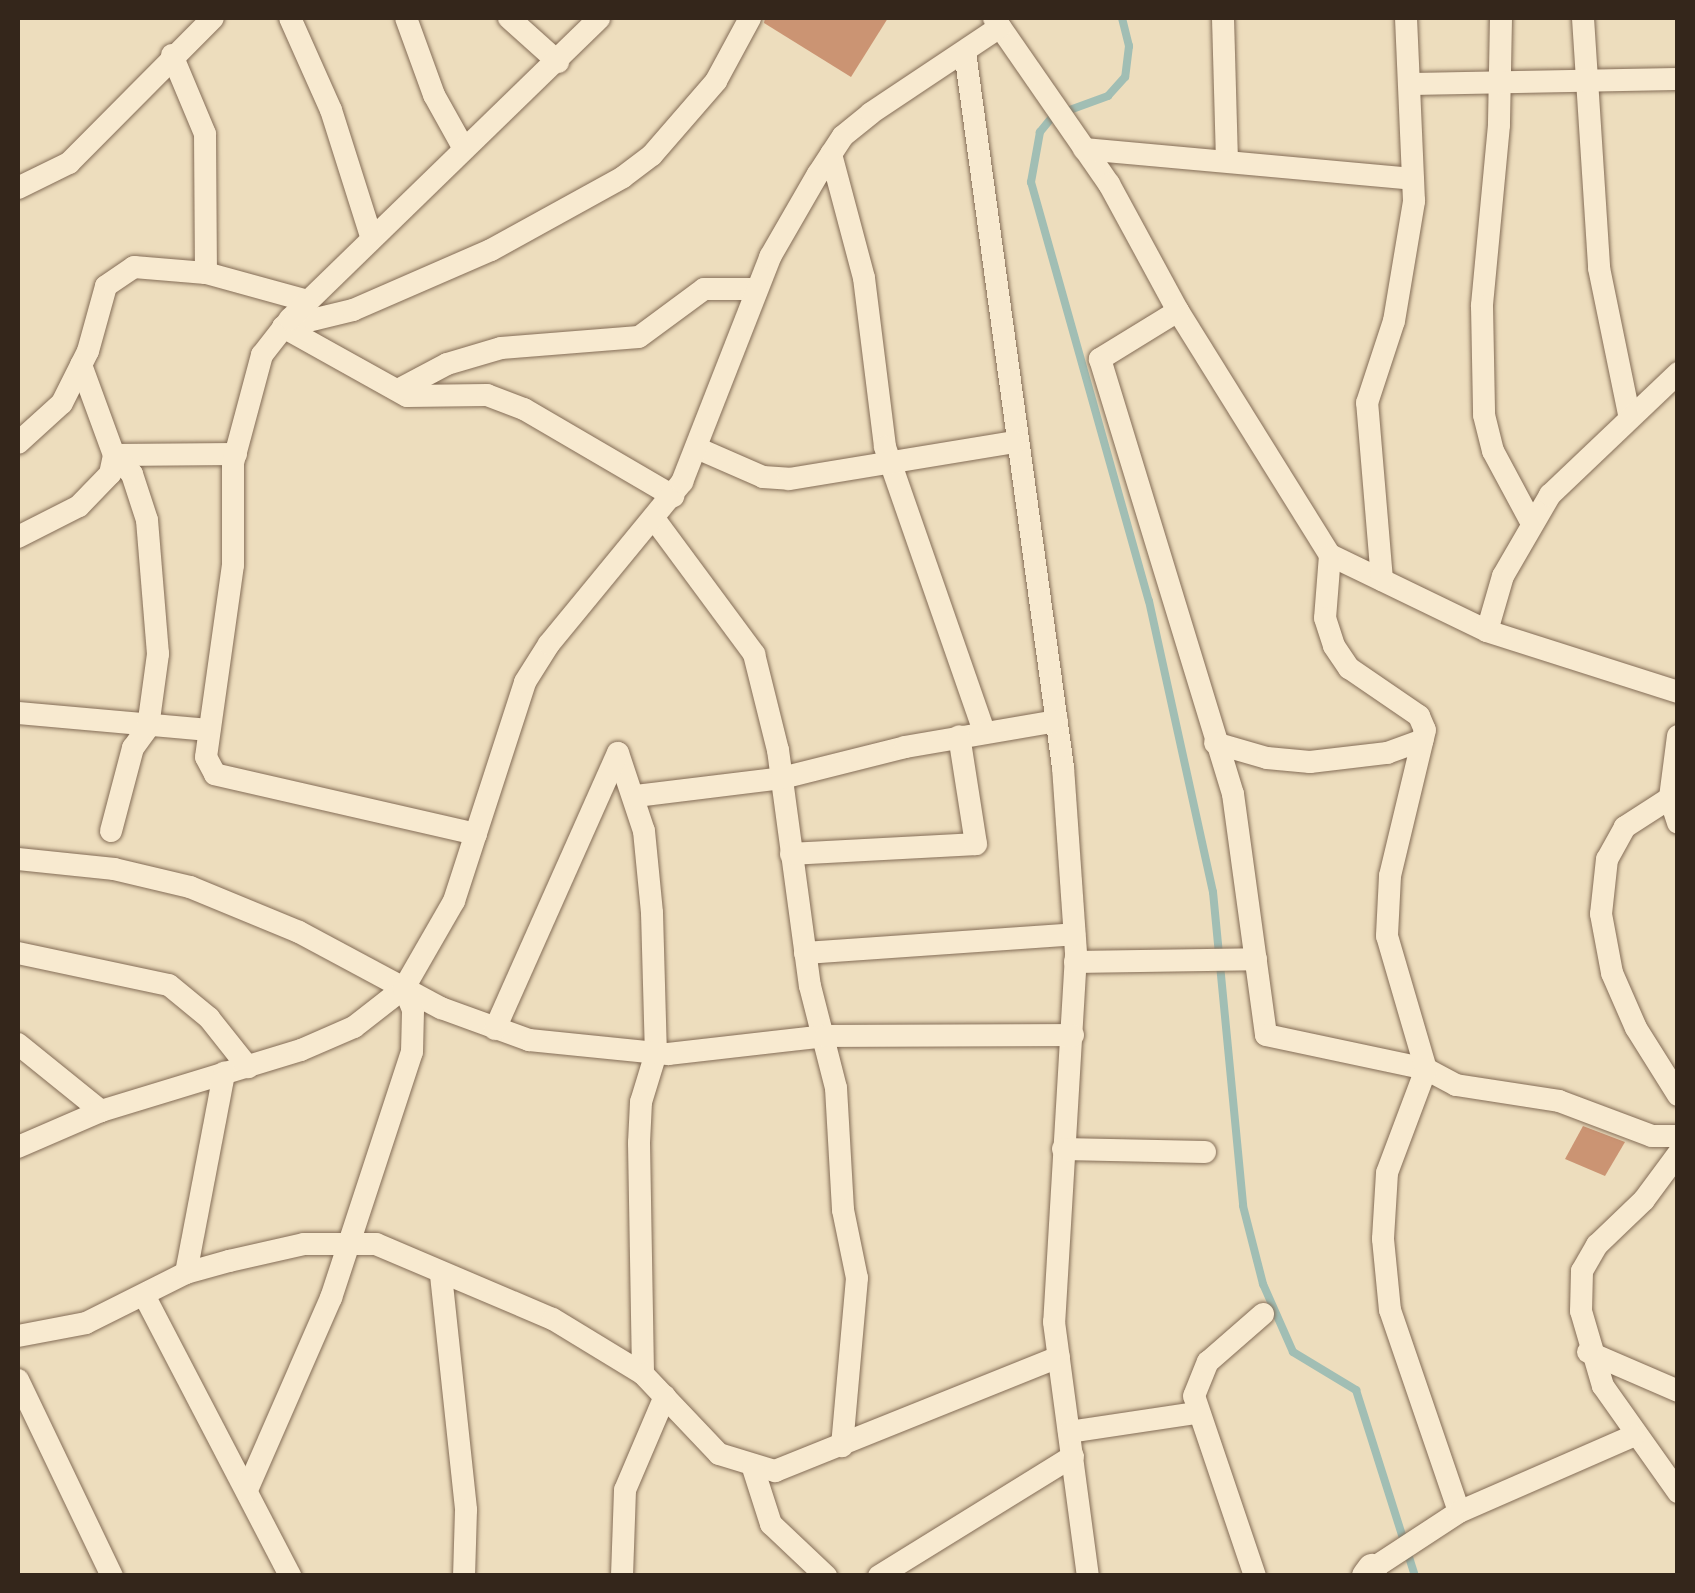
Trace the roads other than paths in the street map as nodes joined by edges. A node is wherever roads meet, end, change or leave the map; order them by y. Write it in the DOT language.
graph roads {
  1 [pos="213,18"];
  2 [pos="290,18"];
  3 [pos="406,18"];
  4 [pos="509,18"];
  5 [pos="599,18"];
  6 [pos="750,18"];
  7 [pos="1223,18"];
  8 [pos="1406,18"];
  9 [pos="1500,18"];
  10 [pos="1584,18"];
  11 [pos="997,22"];
  12 [pos="965,52"];
  13 [pos="172,56"];
  14 [pos="558,62"];
  15 [pos="1678,79"];
  16 [pos="1499,80"];
  17 [pos="1585,81"];
  18 [pos="1410,84"];
  19 [pos="463,147"];
  20 [pos="1084,148"];
  21 [pos="831,154"];
  22 [pos="1227,159"];
  23 [pos="1413,179"];
  24 [pos="18,188"];
  25 [pos="371,236"];
  26 [pos="206,273"];
  27 [pos="757,289"];
  28 [pos="308,301"];
  29 [pos="1178,311"];
  30 [pos="284,328"];
  31 [pos="81,366"];
  32 [pos="1678,373"];
  33 [pos="398,390"];
  34 [pos="1628,414"];
  35 [pos="1015,442"];
  36 [pos="18,444"];
  37 [pos="699,449"];
  38 [pos="114,454"];
  39 [pos="236,454"];
  40 [pos="889,461"];
  41 [pos="673,496"];
  42 [pos="655,520"];
  43 [pos="1531,522"];
  44 [pos="18,536"];
  45 [pos="1330,555"];
  46 [pos="1382,580"];
  47 [pos="1487,631"];
  48 [pos="1678,692"];
  49 [pos="18,713"];
  50 [pos="1057,721"];
  51 [pos="148,727"];
  52 [pos="208,730"];
  53 [pos="984,732"];
  54 [pos="959,736"];
  55 [pos="1423,740"];
  56 [pos="1214,743"];
  57 [pos="1677,746"];
  58 [pos="782,778"];
  59 [pos="636,796"];
  60 [pos="1670,798"];
  61 [pos="1678,823"];
  62 [pos="111,831"];
  63 [pos="476,834"];
  64 [pos="791,854"];
  65 [pos="18,859"];
  66 [pos="1074,934"];
  67 [pos="18,953"];
  68 [pos="805,953"];
  69 [pos="1247,959"];
  70 [pos="1076,962"];
  71 [pos="404,988"];
  72 [pos="495,1029"];
  73 [pos="1073,1035"];
  74 [pos="826,1036"];
  75 [pos="18,1044"];
  76 [pos="656,1053"];
  77 [pos="248,1067"];
  78 [pos="1426,1069"];
  79 [pos="224,1073"];
  80 [pos="1678,1095"];
  81 [pos="101,1110"];
  82 [pos="1678,1136"];
  83 [pos="18,1147"];
  84 [pos="1063,1149"];
  85 [pos="1206,1152"];
  86 [pos="1678,1154"];
  87 [pos="352,1241"];
  88 [pos="186,1273"];
  89 [pos="441,1274"];
  90 [pos="144,1295"];
  91 [pos="1264,1314"];
  92 [pos="18,1336"];
  93 [pos="1588,1352"];
  94 [pos="1059,1357"];
  95 [pos="643,1374"];
  96 [pos="18,1380"];
  97 [pos="1678,1391"];
  98 [pos="665,1396"];
  99 [pos="1196,1413"];
  100 [pos="1069,1432"];
  101 [pos="1634,1436"];
  102 [pos="842,1446"];
  103 [pos="1072,1456"];
  104 [pos="753,1468"];
  105 [pos="247,1490"];
  106 [pos="1678,1492"];
  107 [pos="1458,1512"];
  108 [pos="1370,1572"];
  109 [pos="112,1576"];
  110 [pos="290,1576"];
  111 [pos="464,1576"];
  112 [pos="622,1576"];
  113 [pos="826,1576"];
  114 [pos="879,1576"];
  115 [pos="1088,1576"];
  116 [pos="1254,1576"];
  1 -- 13 [label="street"];
  2 -- 25 [label="street"];
  3 -- 19 [label="street"];
  4 -- 14 [label="street"];
  5 -- 14 [label="street"];
  6 -- 30 [label="street"];
  7 -- 22 [label="street"];
  8 -- 18 [label="street"];
  9 -- 16 [label="street"];
  10 -- 17 [label="street"];
  11 -- 12 [label="street"];
  11 -- 20 [label="street"];
  12 -- 21 [label="street"];
  12 -- 35 [label="street"];
  13 -- 24 [label="street"];
  13 -- 26 [label="street"];
  14 -- 19 [label="street"];
  15 -- 17 [label="street"];
  16 -- 17 [label="street"];
  16 -- 18 [label="street"];
  16 -- 43 [label="street"];
  17 -- 34 [label="street"];
  18 -- 23 [label="street"];
  19 -- 25 [label="street"];
  20 -- 22 [label="street"];
  20 -- 29 [label="street"];
  21 -- 27 [label="street"];
  21 -- 40 [label="street"];
  22 -- 23 [label="street"];
  23 -- 46 [label="street"];
  25 -- 28 [label="street"];
  26 -- 28 [label="street"];
  26 -- 31 [label="street"];
  27 -- 33 [label="street"];
  27 -- 37 [label="street"];
  28 -- 30 [label="street"];
  29 -- 45 [label="street"];
  29 -- 56 [label="street"];
  30 -- 33 [label="street"];
  30 -- 39 [label="street"];
  31 -- 36 [label="street"];
  31 -- 38 [label="street"];
  32 -- 34 [label="street"];
  33 -- 41 [label="street"];
  34 -- 43 [label="street"];
  35 -- 40 [label="street"];
  35 -- 50 [label="street"];
  37 -- 40 [label="street"];
  37 -- 41 [label="street"];
  38 -- 39 [label="street"];
  38 -- 44 [label="street"];
  38 -- 51 [label="street"];
  39 -- 52 [label="street"];
  40 -- 53 [label="street"];
  41 -- 42 [label="street"];
  42 -- 58 [label="street"];
  42 -- 63 [label="street"];
  43 -- 47 [label="street"];
  45 -- 46 [label="street"];
  45 -- 55 [label="street"];
  46 -- 47 [label="street"];
  47 -- 48 [label="street"];
  49 -- 51 [label="street"];
  50 -- 53 [label="street"];
  50 -- 66 [label="street"];
  51 -- 52 [label="street"];
  51 -- 62 [label="street"];
  52 -- 63 [label="street"];
  53 -- 54 [label="street"];
  54 -- 58 [label="street"];
  54 -- 64 [label="street"];
  55 -- 56 [label="street"];
  55 -- 78 [label="street"];
  56 -- 69 [label="street"];
  57 -- 60 [label="street"];
  58 -- 59 [label="street"];
  58 -- 64 [label="street"];
  59 -- 72 [label="street"];
  59 -- 76 [label="street"];
  60 -- 61 [label="street"];
  60 -- 80 [label="street"];
  63 -- 71 [label="street"];
  64 -- 68 [label="street"];
  65 -- 71 [label="street"];
  66 -- 68 [label="street"];
  66 -- 70 [label="street"];
  67 -- 77 [label="street"];
  68 -- 74 [label="street"];
  69 -- 70 [label="street"];
  69 -- 78 [label="street"];
  70 -- 73 [label="street"];
  71 -- 72 [label="street"];
  71 -- 77 [label="street"];
  71 -- 87 [label="street"];
  72 -- 76 [label="street"];
  73 -- 74 [label="street"];
  73 -- 84 [label="street"];
  74 -- 76 [label="street"];
  74 -- 102 [label="street"];
  75 -- 81 [label="street"];
  76 -- 95 [label="street"];
  77 -- 79 [label="street"];
  78 -- 82 [label="street"];
  78 -- 107 [label="street"];
  79 -- 81 [label="street"];
  79 -- 88 [label="street"];
  81 -- 83 [label="street"];
  84 -- 85 [label="street"];
  84 -- 94 [label="street"];
  86 -- 93 [label="street"];
  87 -- 88 [label="street"];
  87 -- 89 [label="street"];
  87 -- 105 [label="street"];
  88 -- 90 [label="street"];
  89 -- 95 [label="street"];
  89 -- 111 [label="street"];
  90 -- 92 [label="street"];
  90 -- 105 [label="street"];
  91 -- 99 [label="street"];
  93 -- 97 [label="street"];
  93 -- 101 [label="street"];
  94 -- 100 [label="street"];
  94 -- 102 [label="street"];
  95 -- 98 [label="street"];
  96 -- 109 [label="street"];
  98 -- 104 [label="street"];
  98 -- 112 [label="street"];
  99 -- 100 [label="street"];
  99 -- 116 [label="street"];
  100 -- 103 [label="street"];
  101 -- 106 [label="street"];
  101 -- 107 [label="street"];
  102 -- 104 [label="street"];
  103 -- 114 [label="street"];
  103 -- 115 [label="street"];
  104 -- 113 [label="street"];
  105 -- 110 [label="street"];
  107 -- 108 [label="street"];
}
